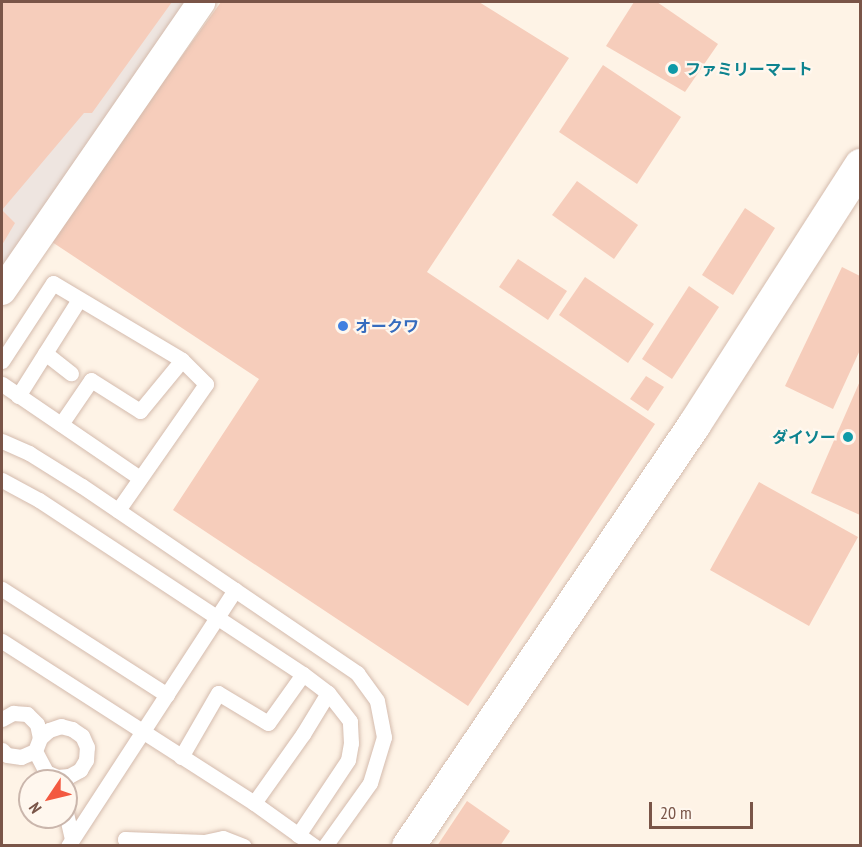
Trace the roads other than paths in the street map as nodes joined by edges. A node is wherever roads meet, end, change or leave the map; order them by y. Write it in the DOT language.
graph roads {
  1 [pos="201,2"];
  2 [pos="861,165"];
  3 [pos="2,291"];
  4 [pos="78,301"];
  5 [pos="45,353"];
  6 [pos="182,360"];
  7 [pos="2,361"];
  8 [pos="71,373"];
  9 [pos="2,384"];
  10 [pos="18,396"];
  11 [pos="61,424"];
  12 [pos="2,441"];
  13 [pos="140,478"];
  14 [pos="2,480"];
  15 [pos="118,510"];
  16 [pos="2,589"];
  17 [pos="235,590"];
  18 [pos="216,618"];
  19 [pos="2,640"];
  20 [pos="303,674"];
  21 [pos="328,693"];
  22 [pos="167,695"];
  23 [pos="2,719"];
  24 [pos="144,731"];
  25 [pos="38,745"];
  26 [pos="2,750"];
  27 [pos="181,756"];
  28 [pos="45,769"];
  29 [pos="78,771"];
  30 [pos="254,803"];
  31 [pos="298,835"];
  32 [pos="70,842"];
  33 [pos="203,844"];
  34 [pos="129,846"];
  35 [pos="244,846"];
  36 [pos="314,846"];
  37 [pos="325,846"];
  38 [pos="408,846"];
  1 -- 3 [label="street"];
  2 -- 38 [label="street"];
  4 -- 5 [label="lane"];
  4 -- 6 [label="lane"];
  4 -- 7 [label="lane"];
  5 -- 8 [label="lane"];
  5 -- 10 [label="lane"];
  6 -- 11 [label="lane"];
  6 -- 13 [label="lane"];
  9 -- 10 [label="lane"];
  10 -- 11 [label="lane"];
  11 -- 13 [label="lane"];
  12 -- 15 [label="lane"];
  13 -- 15 [label="lane"];
  14 -- 18 [label="lane"];
  15 -- 17 [label="lane"];
  16 -- 22 [label="lane"];
  17 -- 18 [label="lane"];
  17 -- 37 [label="lane"];
  18 -- 20 [label="lane"];
  18 -- 22 [label="lane"];
  19 -- 24 [label="lane"];
  20 -- 21 [label="lane"];
  20 -- 27 [label="lane"];
  21 -- 30 [label="lane"];
  21 -- 31 [label="lane"];
  22 -- 24 [label="lane"];
  23 -- 25 [label="lane"];
  24 -- 27 [label="lane"];
  24 -- 32 [label="lane"];
  25 -- 26 [label="lane"];
  25 -- 28 [label="lane"];
  25 -- 29 [label="lane"];
  27 -- 30 [label="lane"];
  30 -- 31 [label="lane"];
  31 -- 36 [label="lane"];
  33 -- 34 [label="lane"];
  33 -- 35 [label="lane"];
}
